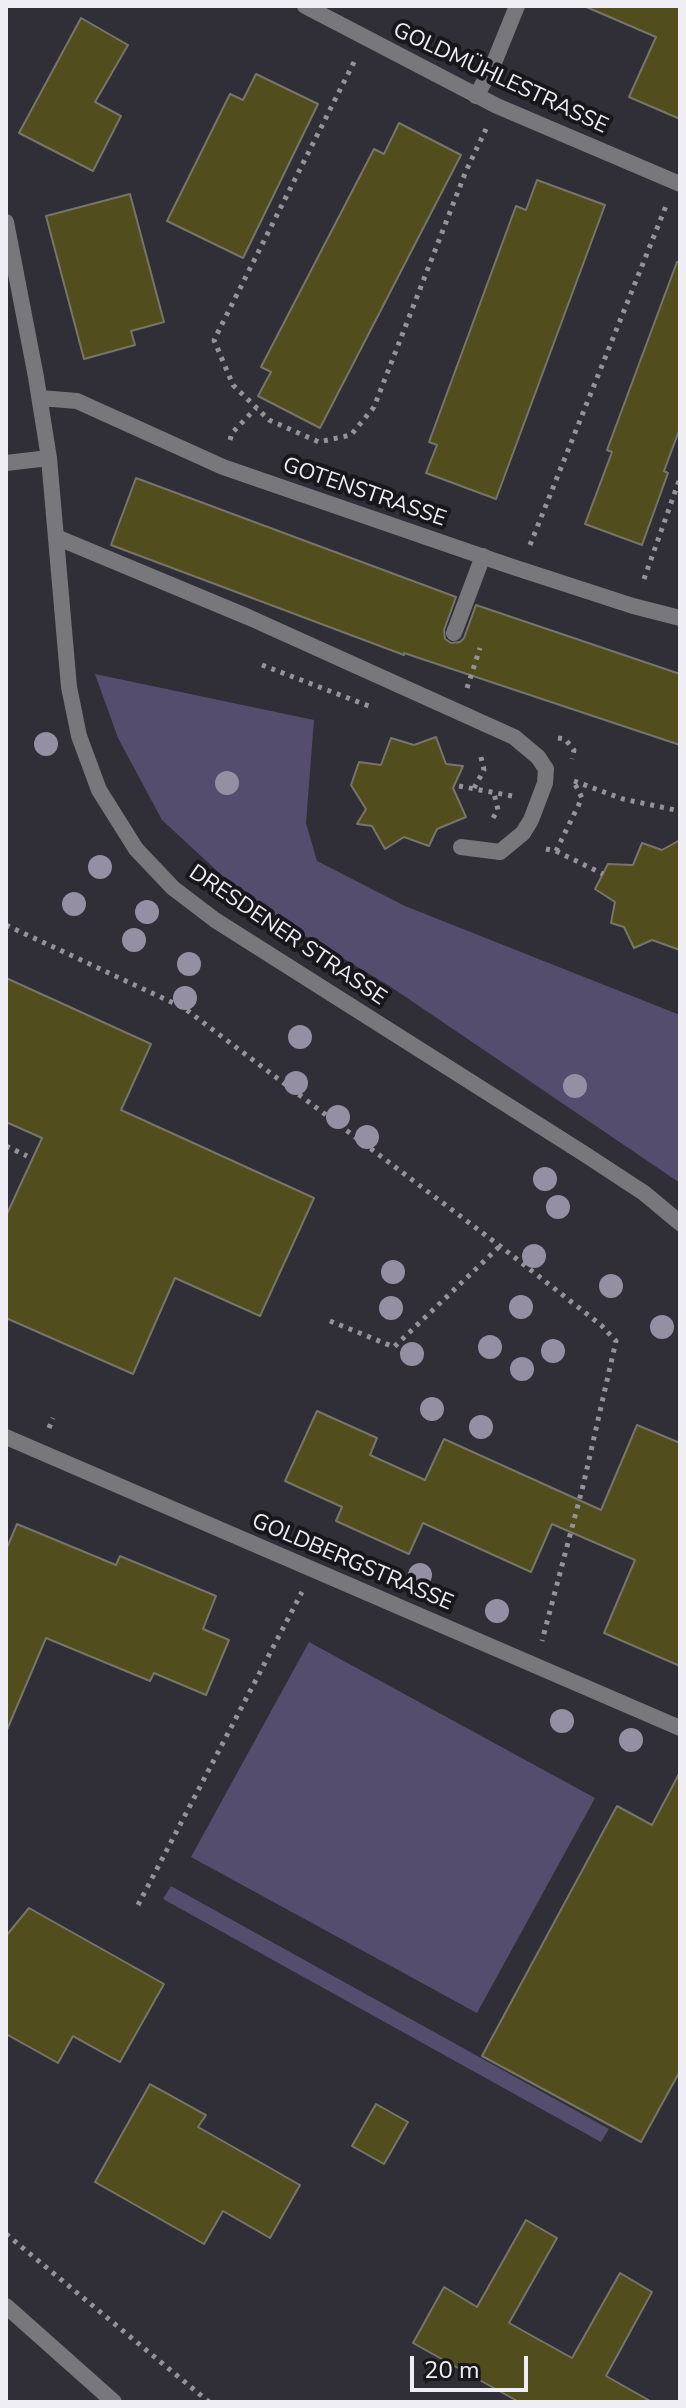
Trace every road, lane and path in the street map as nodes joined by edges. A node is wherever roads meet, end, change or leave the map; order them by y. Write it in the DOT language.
graph roads {
  1 [pos="305,6"];
  2 [pos="517,6"];
  3 [pos="355,59"];
  4 [pos="476,96"];
  5 [pos="486,130"];
  6 [pos="680,184"];
  7 [pos="666,208"];
  8 [pos="6,222"];
  9 [pos="40,398"];
  10 [pos="256,408"];
  11 [pos="49,458"];
  12 [pos="6,463"];
  13 [pos="223,467"];
  14 [pos="680,478"];
  15 [pos="56,537"];
  16 [pos="483,556"];
  17 [pos="652,559"];
  18 [pos="521,570"];
  19 [pos="680,618"];
  20 [pos="454,633"];
  21 [pos="494,793"];
  22 [pos="491,822"];
  23 [pos="461,847"];
  24 [pos="556,851"];
  25 [pos="603,874"];
  26 [pos="6,925"];
  27 [pos="6,1146"];
  28 [pos="27,1156"];
  29 [pos="680,1223"];
  30 [pos="500,1246"];
  31 [pos="330,1321"];
  32 [pos="6,1437"];
  33 [pos="313,1570"];
  34 [pos="535,1666"];
  35 [pos="680,1728"];
  36 [pos="138,1905"];
  37 [pos="6,2234"];
  38 [pos="6,2306"];
  39 [pos="114,2402"];
  40 [pos="209,2402"];
  1 -- 4 [label="street, GOLDMÜHLESTRASSE"];
  2 -- 4 [label="street"];
  3 -- 10 [label="path"];
  4 -- 6 [label="street, GOLDMÜHLESTRASSE"];
  5 -- 10 [label="path"];
  7 -- 18 [label="path"];
  8 -- 9 [label="street, DRESDENER STRASSE"];
  9 -- 11 [label="street, DRESDENER STRASSE"];
  9 -- 13 [label="street, GOTENSTRASSE"];
  10 -- 13 [label="path"];
  11 -- 12 [label="street"];
  11 -- 15 [label="street, DRESDENER STRASSE"];
  13 -- 16 [label="street, GOTENSTRASSE"];
  14 -- 17 [label="path"];
  15 -- 23 [label="street"];
  15 -- 29 [label="street, DRESDENER STRASSE"];
  16 -- 18 [label="street, GOTENSTRASSE"];
  16 -- 20 [label="street"];
  18 -- 19 [label="street, GOTENSTRASSE"];
  21 -- 22 [label="path"];
  24 -- 25 [label="path"];
  26 -- 30 [label="path"];
  27 -- 28 [label="path"];
  30 -- 31 [label="path"];
  30 -- 34 [label="path"];
  32 -- 33 [label="street, GOLDBERGSTRASSE"];
  33 -- 34 [label="street, GOLDBERGSTRASSE"];
  33 -- 36 [label="path"];
  34 -- 35 [label="street, GOLDBERGSTRASSE"];
  37 -- 40 [label="path"];
  38 -- 39 [label="street"];
}
